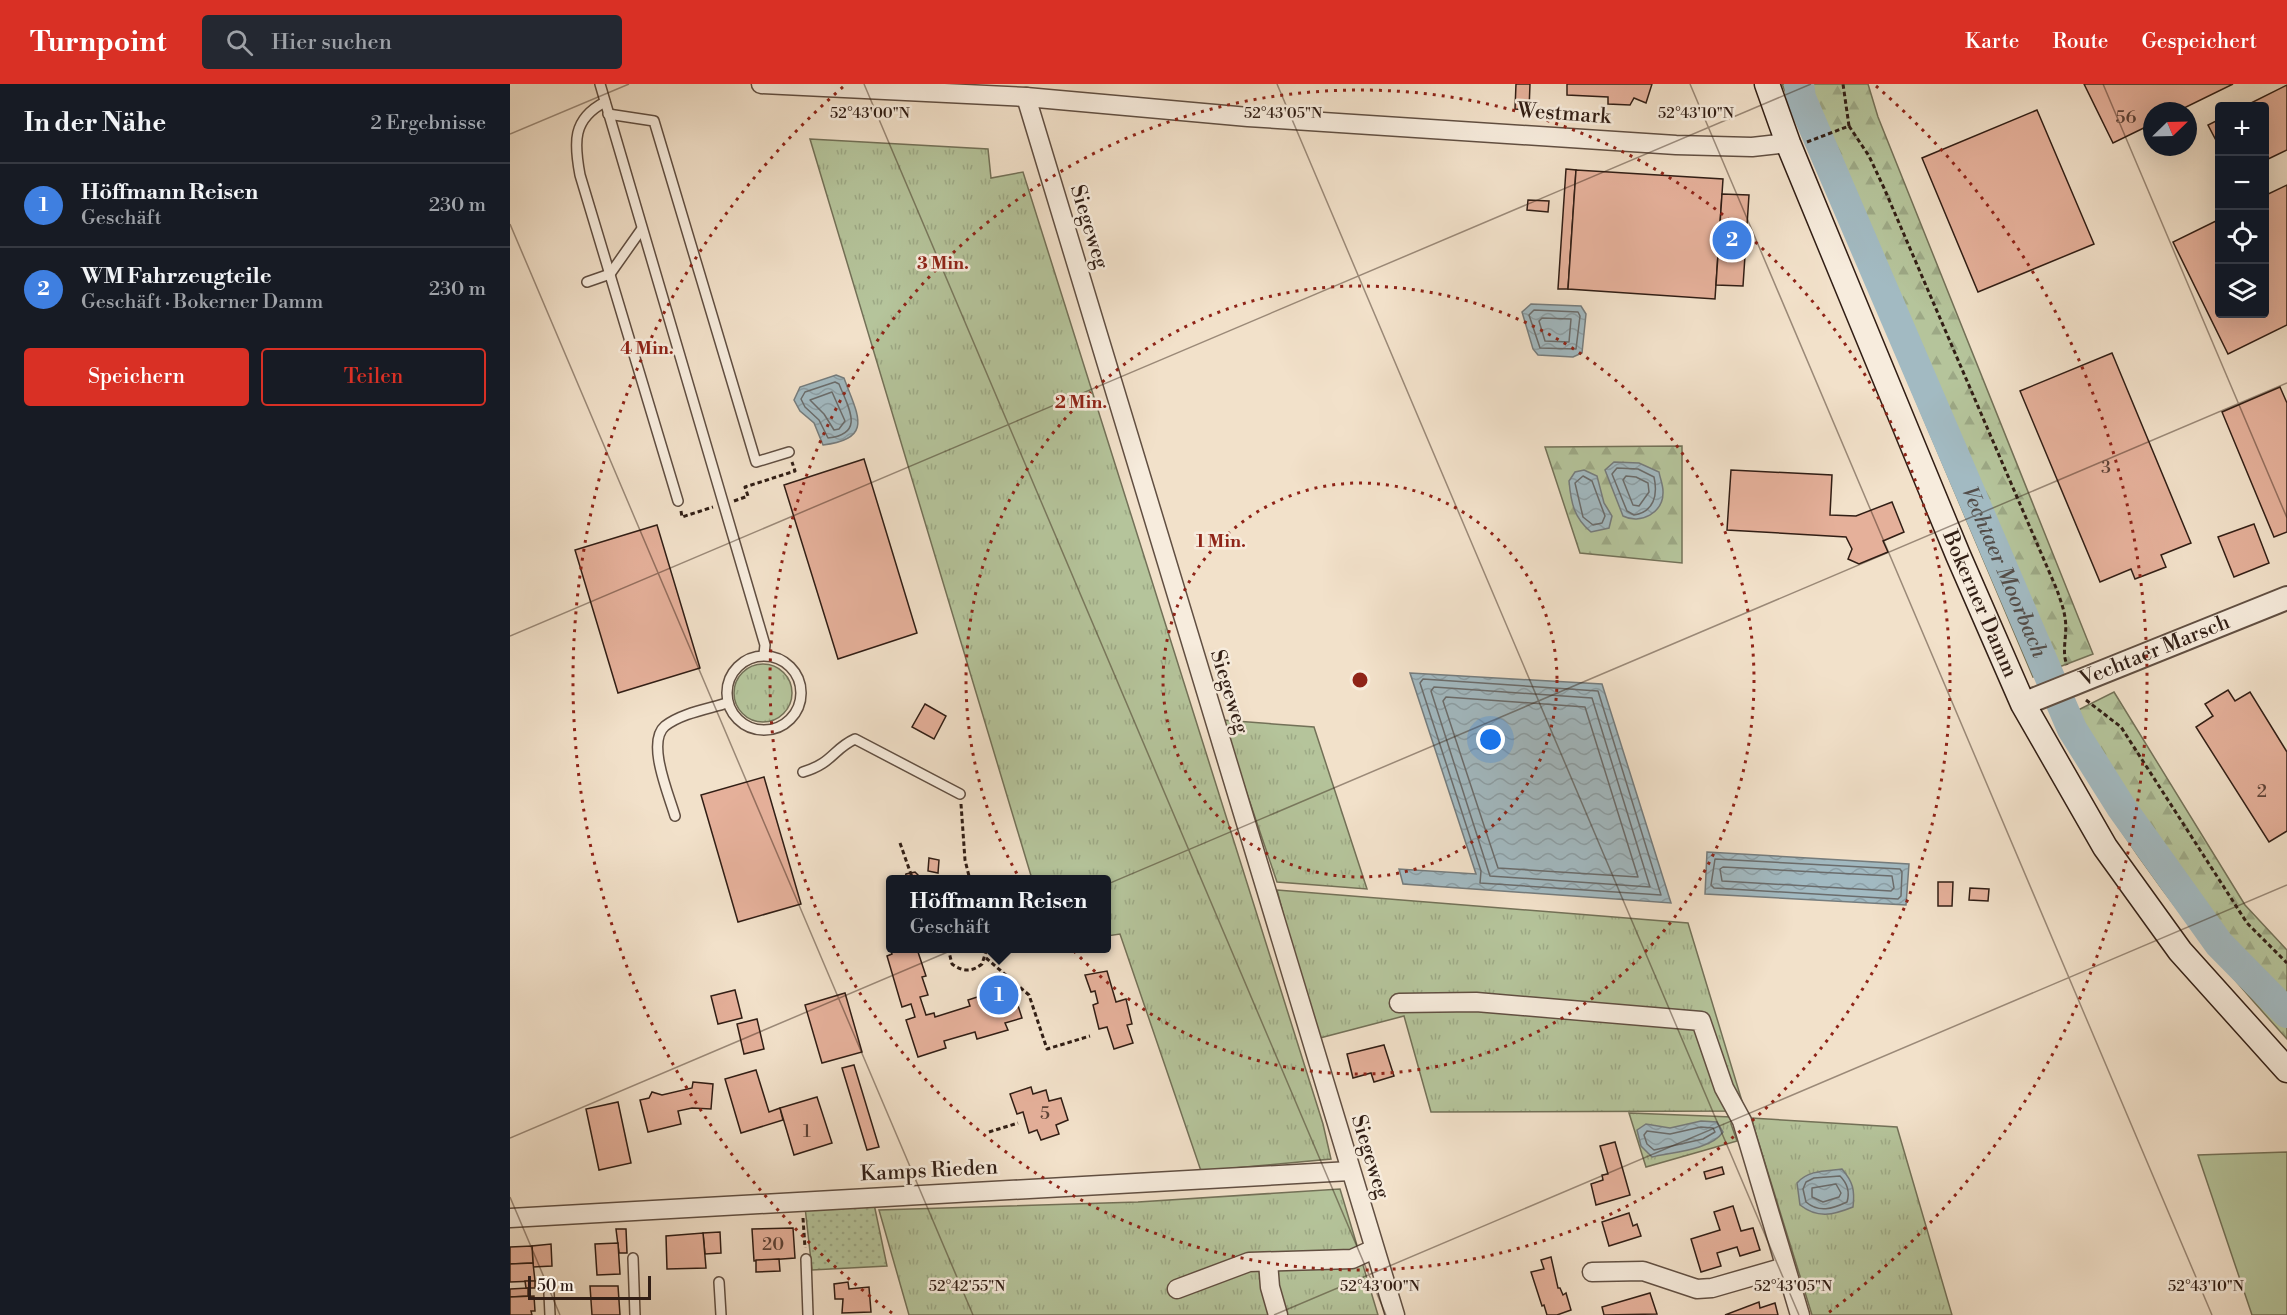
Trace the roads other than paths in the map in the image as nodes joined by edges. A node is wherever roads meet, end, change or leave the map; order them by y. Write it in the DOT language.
graph roads {
  1 [pos="600,84"];
  2 [pos="762,84"];
  3 [pos="1767,84"];
  4 [pos="1022,91"];
  5 [pos="605,102"];
  6 [pos="608,114"];
  7 [pos="1796,143"];
  8 [pos="641,230"];
  9 [pos="610,274"];
  10 [pos="587,282"];
  11 [pos="789,452"];
  12 [pos="678,501"];
  13 [pos="2287,598"];
  14 [pos="765,654"];
  15 [pos="2034,700"];
  16 [pos="727,703"];
  17 [pos="803,772"];
  18 [pos="960,794"];
  19 [pos="675,816"];
  20 [pos="1399,1003"];
  21 [pos="2287,1070"];
  22 [pos="1350,1171"];
  23 [pos="510,1218"];
  24 [pos="1374,1249"];
  25 [pos="633,1258"];
  26 [pos="806,1258"];
  27 [pos="1268,1262"];
  28 [pos="1785,1267"];
  29 [pos="1592,1272"];
  30 [pos="719,1282"];
  31 [pos="1177,1289"];
  32 [pos="549,1294"];
  33 [pos="550,1315"];
  34 [pos="635,1315"];
  35 [pos="721,1315"];
  36 [pos="808,1315"];
  37 [pos="1278,1315"];
  38 [pos="1395,1315"];
  39 [pos="1800,1315"];
  1 -- 5 [label="lane"];
  2 -- 4 [label="street, Westmark"];
  3 -- 7 [label="main road, Bokerner Damm"];
  4 -- 7 [label="street, Westmark"];
  4 -- 22 [label="street, Siegeweg"];
  5 -- 6 [label="lane"];
  5 -- 9 [label="lane"];
  6 -- 8 [label="lane"];
  6 -- 11 [label="lane"];
  7 -- 15 [label="main road, Bokerner Damm"];
  8 -- 9 [label="lane"];
  8 -- 14 [label="lane"];
  9 -- 10 [label="lane"];
  9 -- 12 [label="lane"];
  13 -- 15 [label="street, Vechtaer Marsch"];
  14 -- 16 [label="lane"];
  14 -- 16 [label="lane"];
  15 -- 21 [label="main road, Bokerner Damm"];
  16 -- 19 [label="lane"];
  17 -- 18 [label="lane"];
  20 -- 28 [label="street"];
  22 -- 23 [label="street, Kamps Rieden"];
  22 -- 24 [label="street, Siegeweg"];
  24 -- 27 [label="street"];
  24 -- 38 [label="street, Siegeweg"];
  25 -- 34 [label="lane"];
  26 -- 36 [label="lane"];
  27 -- 31 [label="street"];
  27 -- 37 [label="street"];
  28 -- 29 [label="street"];
  28 -- 39 [label="street"];
  30 -- 35 [label="lane"];
  32 -- 33 [label="lane"];
}
